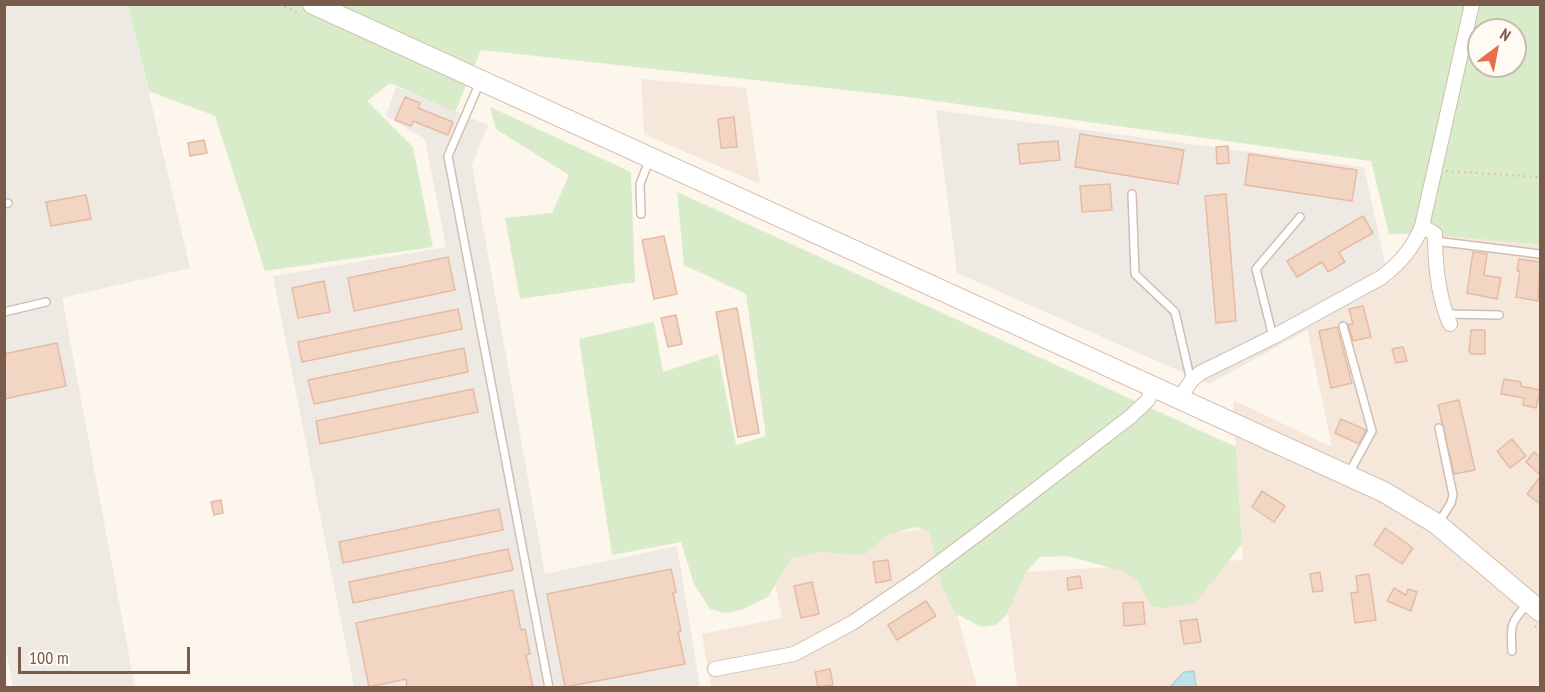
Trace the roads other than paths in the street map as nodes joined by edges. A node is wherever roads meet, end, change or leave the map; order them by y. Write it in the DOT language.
graph roads {
  1 [pos="313,4"];
  2 [pos="1472,4"];
  3 [pos="481,81"];
  4 [pos="650,158"];
  5 [pos="1132,194"];
  6 [pos="641,214"];
  7 [pos="1300,217"];
  8 [pos="1422,226"];
  9 [pos="1435,241"];
  10 [pos="1540,254"];
  11 [pos="46,302"];
  12 [pos="4,312"];
  13 [pos="1499,315"];
  14 [pos="1448,319"];
  15 [pos="1343,326"];
  16 [pos="1273,337"];
  17 [pos="1191,381"];
  18 [pos="1154,387"];
  19 [pos="1180,398"];
  20 [pos="1439,428"];
  21 [pos="1348,475"];
  22 [pos="1437,524"];
  23 [pos="1535,614"];
  24 [pos="1512,651"];
  25 [pos="715,669"];
  26 [pos="549,687"];
  1 -- 3 [label="street"];
  2 -- 8 [label="street"];
  3 -- 4 [label="street"];
  3 -- 26 [label="lane"];
  4 -- 6 [label="lane"];
  4 -- 18 [label="street"];
  5 -- 17 [label="lane"];
  7 -- 16 [label="lane"];
  8 -- 9 [label="street"];
  8 -- 16 [label="street"];
  9 -- 10 [label="lane"];
  9 -- 14 [label="street"];
  11 -- 12 [label="lane"];
  13 -- 14 [label="lane"];
  15 -- 21 [label="lane"];
  16 -- 17 [label="street"];
  17 -- 19 [label="street"];
  18 -- 19 [label="street"];
  18 -- 25 [label="street"];
  19 -- 21 [label="street"];
  20 -- 22 [label="lane"];
  21 -- 22 [label="street"];
  22 -- 23 [label="street"];
  23 -- 24 [label="lane"];
}
